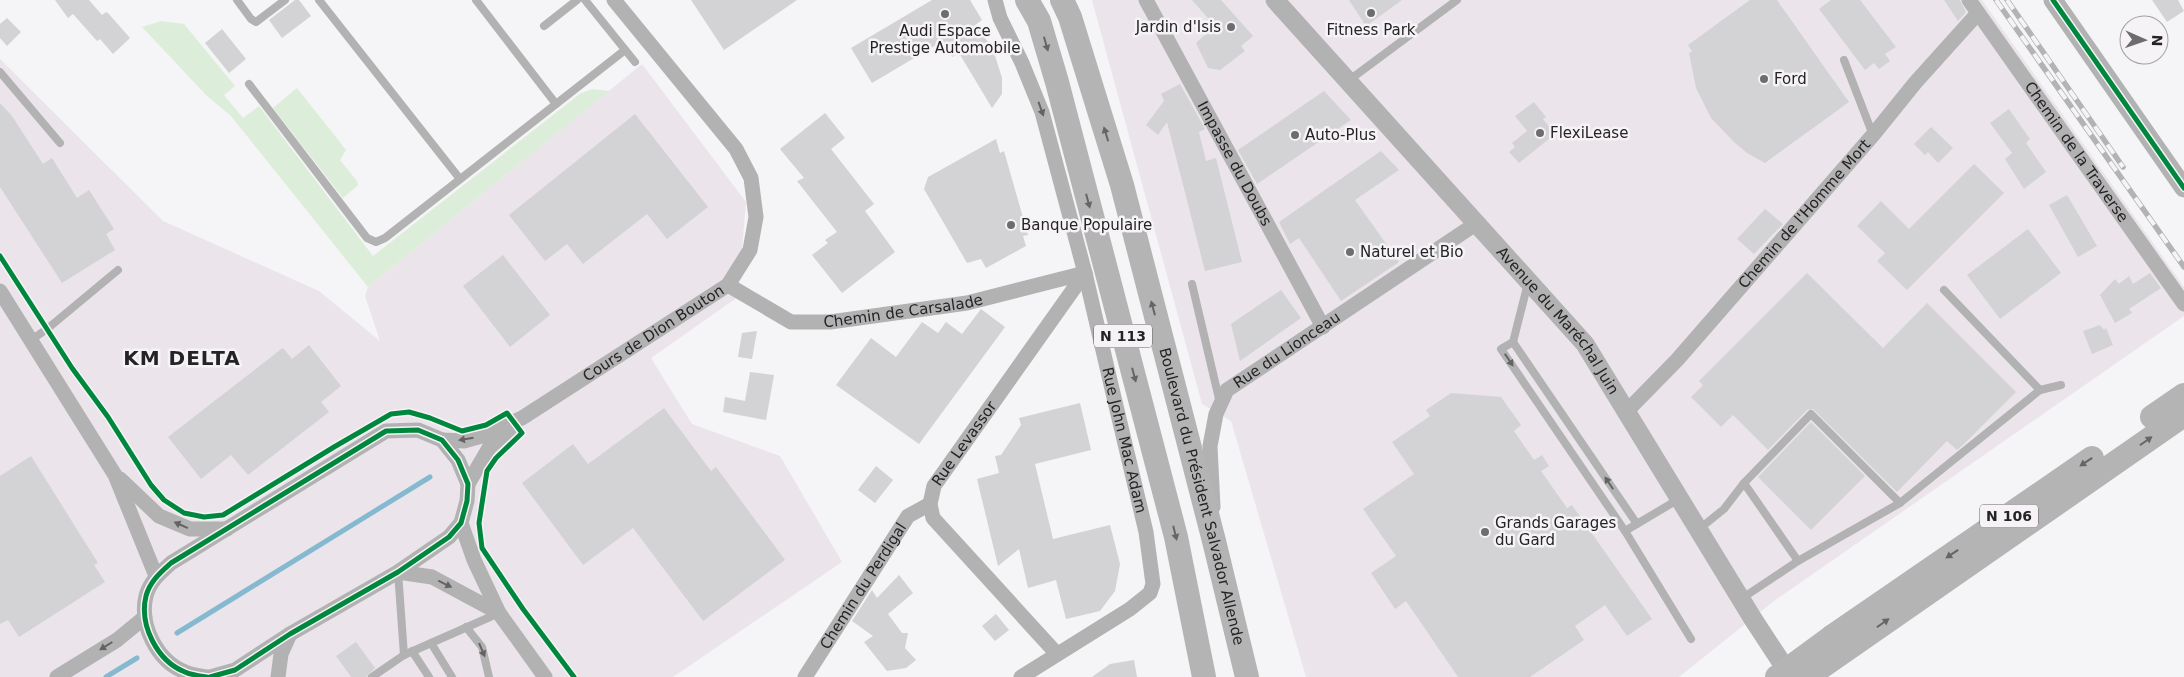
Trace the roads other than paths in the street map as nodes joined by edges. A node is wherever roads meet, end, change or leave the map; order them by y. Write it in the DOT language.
graph roads {
  1 [pos="237,0"];
  2 [pos="319,0"];
  3 [pos="476,0"];
  4 [pos="577,0"];
  5 [pos="585,0"];
  6 [pos="614,0"];
  7 [pos="995,0"];
  8 [pos="1027,0"];
  9 [pos="1062,0"];
  10 [pos="1146,0"];
  11 [pos="1276,0"];
  12 [pos="1457,0"];
  13 [pos="1969,0"];
  14 [pos="2053,0"];
  15 [pos="281,1"];
  16 [pos="1978,13"];
  17 [pos="544,26"];
  18 [pos="625,50"];
  19 [pos="1844,60"];
  20 [pos="635,62"];
  21 [pos="0,72"];
  22 [pos="1348,81"];
  23 [pos="249,84"];
  24 [pos="556,104"];
  25 [pos="1873,135"];
  26 [pos="60,143"];
  27 [pos="460,179"];
  28 [pos="2184,188"];
  29 [pos="1477,222"];
  30 [pos="118,270"];
  31 [pos="1085,273"];
  32 [pos="1529,281"];
  33 [pos="1192,284"];
  34 [pos="728,285"];
  35 [pos="1944,290"];
  36 [pos="0,291"];
  37 [pos="2184,304"];
  38 [pos="1323,327"];
  39 [pos="30,340"];
  40 [pos="1513,342"];
  41 [pos="2061,385"];
  42 [pos="2040,390"];
  43 [pos="2184,395"];
  44 [pos="1220,405"];
  45 [pos="1625,413"];
  46 [pos="2184,414"];
  47 [pos="522,418"];
  48 [pos="442,440"];
  49 [pos="115,475"];
  50 [pos="1744,483"];
  51 [pos="468,484"];
  52 [pos="1679,499"];
  53 [pos="1900,503"];
  54 [pos="930,504"];
  55 [pos="461,523"];
  56 [pos="1637,524"];
  57 [pos="229,529"];
  58 [pos="1698,530"];
  59 [pos="1625,531"];
  60 [pos="1214,541"];
  61 [pos="1798,561"];
  62 [pos="398,572"];
  63 [pos="156,576"];
  64 [pos="1741,599"];
  65 [pos="499,613"];
  66 [pos="145,617"];
  67 [pos="466,627"];
  68 [pos="290,634"];
  69 [pos="1691,639"];
  70 [pos="431,643"];
  71 [pos="1838,643"];
  72 [pos="412,651"];
  73 [pos="1057,654"];
  74 [pos="404,655"];
  75 [pos="180,675"];
  76 [pos="57,677"];
  77 [pos="208,677"];
  78 [pos="278,677"];
  79 [pos="372,677"];
  80 [pos="429,677"];
  81 [pos="452,677"];
  82 [pos="489,677"];
  83 [pos="545,677"];
  84 [pos="805,677"];
  85 [pos="1021,677"];
  86 [pos="1204,677"];
  87 [pos="1246,677"];
  88 [pos="1777,677"];
  89 [pos="1791,677"];
  90 [pos="1807,677"];
  1 -- 15 [label="lane"];
  2 -- 27 [label="lane"];
  3 -- 24 [label="lane"];
  4 -- 17 [label="lane"];
  5 -- 18 [label="lane"];
  6 -- 34 [label="street, Cours de Dion Bouton"];
  7 -- 31 [label="street, Rue John Mac Adam, one-way"];
  8 -- 86 [label="main road, N 113, one-way"];
  60 -- 9 [label="main road, Boulevard du Président Salvador Allende / N 113, one-way"];
  10 -- 38 [label="street, Impasse du Doubs"];
  11 -- 22 [label="street, Avenue du Maréchal Juin"];
  12 -- 22 [label="lane"];
  13 -- 16 [label="street, Chemin de la Traverse"];
  14 -- 28 [label="street"];
  16 -- 25 [label="street, Chemin de l'Homme Mort"];
  16 -- 37 [label="street, Chemin de la Traverse"];
  18 -- 20 [label="lane"];
  18 -- 24 [label="lane"];
  19 -- 25 [label="lane"];
  21 -- 26 [label="lane"];
  22 -- 29 [label="street, Avenue du Maréchal Juin"];
  23 -- 27 [label="lane"];
  24 -- 27 [label="lane"];
  25 -- 45 [label="street, Chemin de l'Homme Mort"];
  29 -- 32 [label="street, Avenue du Maréchal Juin"];
  29 -- 38 [label="street, Rue du Lionceau"];
  30 -- 39 [label="lane"];
  31 -- 34 [label="street, Chemin de Carsalade"];
  31 -- 54 [label="street, Rue Levassor"];
  31 -- 73 [label="street, Rue John Mac Adam"];
  32 -- 40 [label="lane"];
  32 -- 45 [label="street, Avenue du Maréchal Juin"];
  33 -- 44 [label="lane"];
  34 -- 47 [label="street, Cours de Dion Bouton"];
  35 -- 42 [label="lane"];
  36 -- 39 [label="street"];
  38 -- 44 [label="street, Rue du Lionceau"];
  39 -- 49 [label="street"];
  56 -- 40 [label="lane, one-way"];
  40 -- 59 [label="lane, one-way"];
  41 -- 42 [label="lane"];
  42 -- 53 [label="lane"];
  43 -- 71 [label="main road, N 106, one-way"];
  44 -- 60 [label="street, Rue du Lionceau"];
  45 -- 52 [label="street, Avenue du Maréchal Juin"];
  71 -- 46 [label="main road, N 106, one-way"];
  47 -- 48 [label="street, Cours de Dion Bouton, one-way"];
  47 -- 51 [label="street, Cours de Dion Bouton"];
  48 -- 51 [label="street"];
  48 -- 57 [label="street"];
  57 -- 49 [label="street, one-way"];
  49 -- 63 [label="street"];
  50 -- 53 [label="lane"];
  50 -- 58 [label="lane"];
  50 -- 61 [label="lane"];
  51 -- 55 [label="street"];
  52 -- 56 [label="lane"];
  52 -- 58 [label="street, Avenue du Maréchal Juin"];
  53 -- 61 [label="lane"];
  54 -- 73 [label="street, Rue Levassor"];
  54 -- 84 [label="street, Chemin du Perdigal"];
  55 -- 62 [label="street"];
  55 -- 65 [label="street"];
  56 -- 59 [label="lane"];
  57 -- 63 [label="street"];
  58 -- 64 [label="street, Avenue du Maréchal Juin"];
  59 -- 69 [label="lane"];
  60 -- 87 [label="main road, Boulevard du Président Salvador Allende / N 113"];
  61 -- 64 [label="lane"];
  62 -- 65 [label="street, one-way"];
  62 -- 68 [label="street"];
  62 -- 74 [label="lane"];
  63 -- 66 [label="street"];
  64 -- 89 [label="street, Avenue du Maréchal Juin"];
  65 -- 67 [label="lane"];
  65 -- 83 [label="street"];
  66 -- 75 [label="street"];
  66 -- 76 [label="street, one-way"];
  67 -- 70 [label="lane"];
  67 -- 82 [label="lane, one-way"];
  68 -- 77 [label="street"];
  68 -- 78 [label="street"];
  70 -- 72 [label="lane"];
  70 -- 81 [label="lane"];
  71 -- 88 [label="main road, N 106, bridge"];
  71 -- 90 [label="main road, N 106"];
  72 -- 74 [label="lane"];
  72 -- 80 [label="lane"];
  73 -- 85 [label="street, Rue John Mac Adam"];
  74 -- 79 [label="lane"];
  75 -- 77 [label="street"];
}
